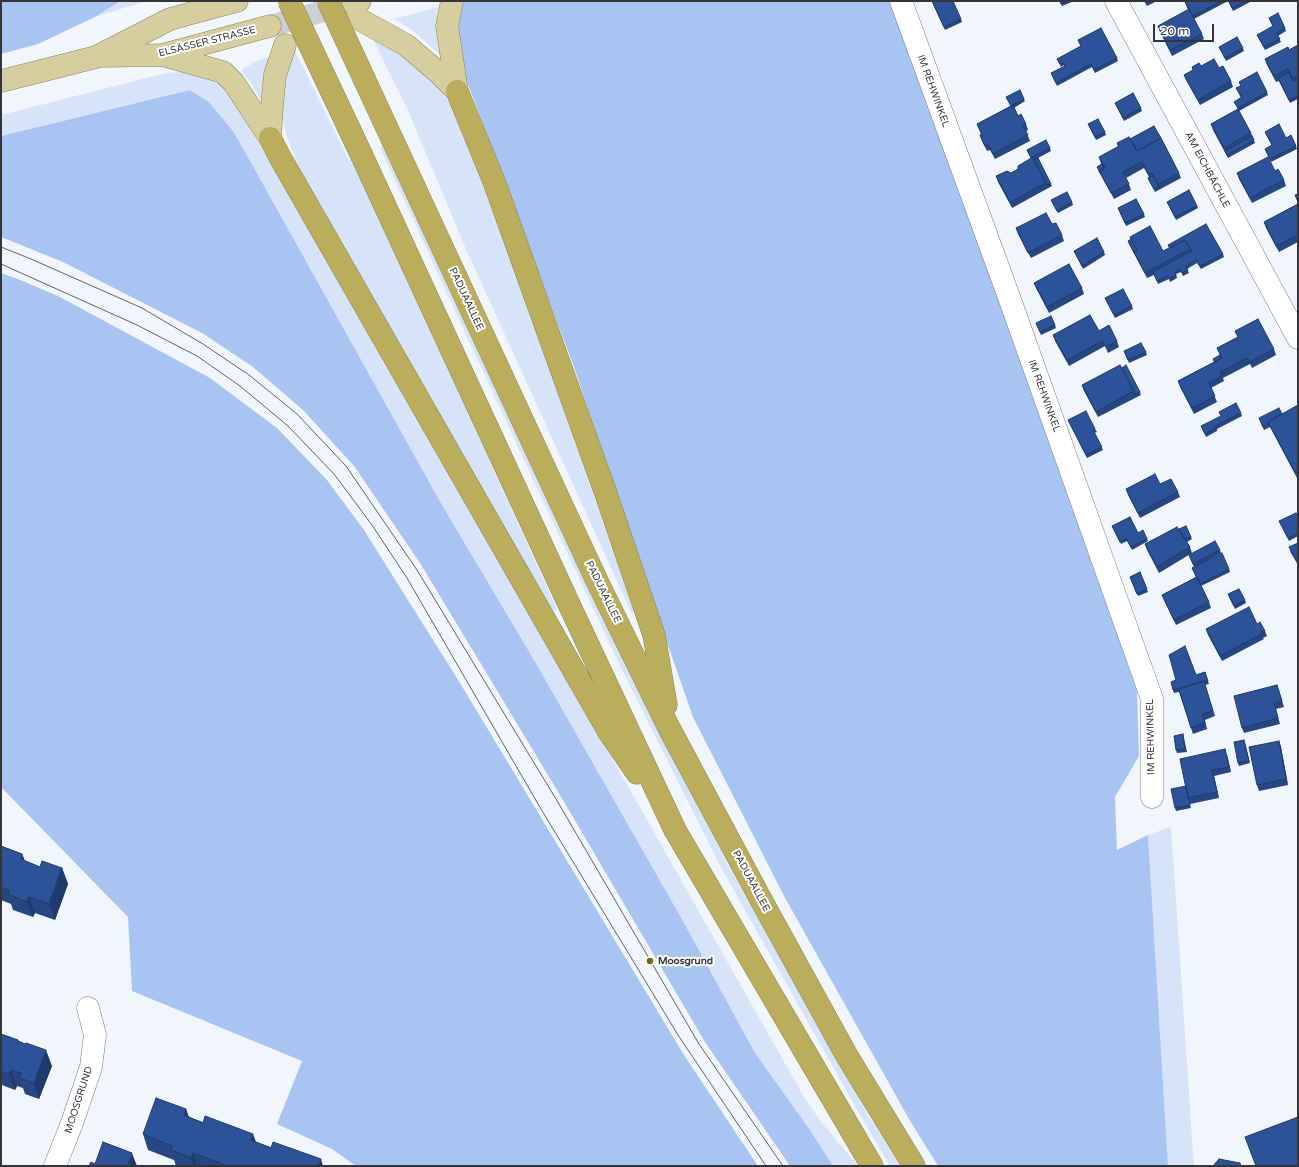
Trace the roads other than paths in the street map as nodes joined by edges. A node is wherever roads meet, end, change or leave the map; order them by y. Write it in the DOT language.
graph roads {
  1 [pos="237,1"];
  2 [pos="289,1"];
  3 [pos="328,1"];
  4 [pos="452,1"];
  5 [pos="901,1"];
  6 [pos="1116,1"];
  7 [pos="356,7"];
  8 [pos="176,10"];
  9 [pos="270,26"];
  10 [pos="285,45"];
  11 [pos="162,55"];
  12 [pos="96,57"];
  13 [pos="1,81"];
  14 [pos="457,91"];
  15 [pos="270,138"];
  16 [pos="1298,338"];
  17 [pos="669,728"];
  18 [pos="1152,797"];
  19 [pos="675,830"];
  20 [pos="88,1008"];
  21 [pos="55,1166"];
  22 [pos="872,1166"];
  23 [pos="914,1166"];
  1 -- 8 [label="main road, ELSÄSSER STRASSE"];
  2 -- 19 [label="highway, bridge"];
  3 -- 17 [label="highway, PADUAALLEE, bridge"];
  4 -- 14 [label="main road"];
  5 -- 18 [label="street, IM REHWINKEL"];
  6 -- 16 [label="street, AM EICHBÄCHLE"];
  7 -- 14 [label="main road"];
  8 -- 12 [label="main road, ELSÄSSER STRASSE"];
  9 -- 11 [label="main road, ELSÄSSER STRASSE"];
  10 -- 15 [label="main road"];
  11 -- 12 [label="main road, ELSÄSSER STRASSE"];
  11 -- 15 [label="main road"];
  12 -- 13 [label="main road, ELSÄSSER STRASSE"];
  14 -- 17 [label="highway"];
  15 -- 19 [label="highway"];
  17 -- 23 [label="highway, PADUAALLEE"];
  19 -- 22 [label="highway"];
  20 -- 21 [label="street, MOOSGRUND"];
}
